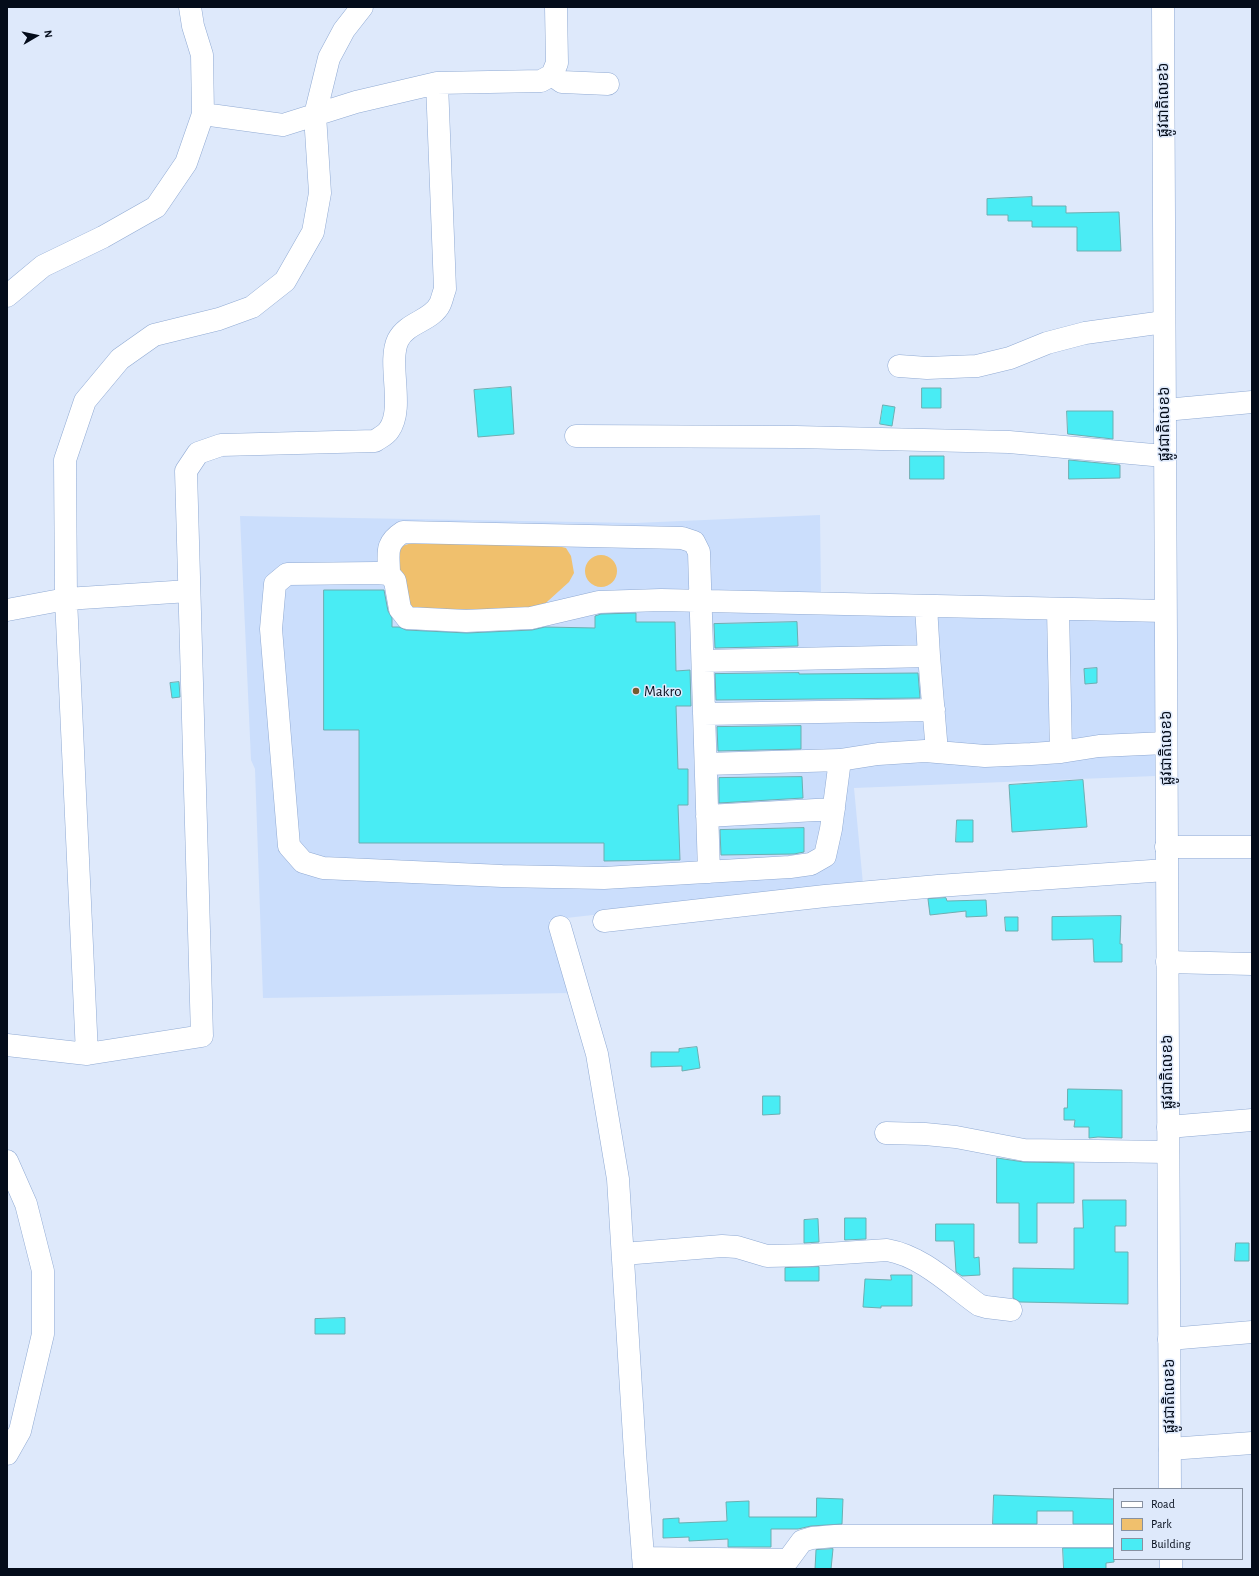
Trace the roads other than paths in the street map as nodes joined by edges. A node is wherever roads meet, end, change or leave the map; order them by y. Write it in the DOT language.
graph roads {
  1 [pos="190,7"];
  2 [pos="362,7"];
  3 [pos="556,7"];
  4 [pos="1162,7"];
  5 [pos="552,75"];
  6 [pos="438,83"];
  7 [pos="608,84"];
  8 [pos="203,114"];
  9 [pos="315,115"];
  10 [pos="7,296"];
  11 [pos="1164,322"];
  12 [pos="899,366"];
  13 [pos="1252,402"];
  14 [pos="1164,410"];
  15 [pos="576,436"];
  16 [pos="1164,456"];
  17 [pos="389,574"];
  18 [pos="190,591"];
  19 [pos="66,599"];
  20 [pos="701,601"];
  21 [pos="926,606"];
  22 [pos="1058,609"];
  23 [pos="7,610"];
  24 [pos="1165,611"];
  25 [pos="929,656"];
  26 [pos="703,661"];
  27 [pos="934,710"];
  28 [pos="704,714"];
  29 [pos="1166,743"];
  30 [pos="937,752"];
  31 [pos="1061,752"];
  32 [pos="840,760"];
  33 [pos="706,764"];
  34 [pos="834,809"];
  35 [pos="707,816"];
  36 [pos="1166,847"];
  37 [pos="1252,847"];
  38 [pos="1166,870"];
  39 [pos="709,872"];
  40 [pos="604,921"];
  41 [pos="560,927"];
  42 [pos="1166,962"];
  43 [pos="1252,964"];
  44 [pos="7,1045"];
  45 [pos="87,1054"];
  46 [pos="1252,1120"];
  47 [pos="1168,1127"];
  48 [pos="886,1133"];
  49 [pos="1168,1152"];
  50 [pos="7,1161"];
  51 [pos="623,1254"];
  52 [pos="1012,1310"];
  53 [pos="1252,1332"];
  54 [pos="1169,1339"];
  55 [pos="1252,1444"];
  56 [pos="1170,1449"];
  57 [pos="7,1454"];
  58 [pos="1170,1488"];
  59 [pos="1113,1536"];
  60 [pos="644,1563"];
  1 -- 8 [label="main road"];
  2 -- 9 [label="main road"];
  3 -- 5 [label="main road"];
  4 -- 11 [label="main road, ផ្លូវជាតិលេខ៦"];
  5 -- 6 [label="main road"];
  5 -- 7 [label="main road"];
  6 -- 9 [label="main road"];
  6 -- 18 [label="main road"];
  8 -- 9 [label="main road"];
  8 -- 10 [label="main road"];
  9 -- 19 [label="main road"];
  11 -- 12 [label="main road"];
  11 -- 14 [label="main road, ផ្លូវជាតិលេខ៦"];
  13 -- 14 [label="main road"];
  14 -- 16 [label="main road, ផ្លូវជាតិលេខ៦"];
  15 -- 16 [label="main road"];
  16 -- 24 [label="main road, ផ្លូវជាតិលេខ៦"];
  17 -- 20 [label="main road"];
  17 -- 20 [label="main road"];
  17 -- 39 [label="main road"];
  18 -- 19 [label="main road"];
  18 -- 45 [label="main road"];
  19 -- 23 [label="main road"];
  19 -- 45 [label="main road"];
  20 -- 21 [label="main road"];
  20 -- 26 [label="main road"];
  21 -- 22 [label="main road"];
  21 -- 25 [label="main road"];
  22 -- 24 [label="main road"];
  22 -- 31 [label="main road"];
  24 -- 29 [label="main road, ផ្លូវជាតិលេខ៦"];
  25 -- 26 [label="main road"];
  25 -- 27 [label="main road"];
  26 -- 28 [label="main road"];
  27 -- 28 [label="main road"];
  27 -- 30 [label="main road"];
  28 -- 33 [label="main road"];
  29 -- 31 [label="main road"];
  29 -- 36 [label="main road, ផ្លូវជាតិលេខ៦"];
  30 -- 31 [label="main road"];
  30 -- 32 [label="main road"];
  32 -- 33 [label="main road"];
  32 -- 34 [label="main road"];
  33 -- 35 [label="main road"];
  34 -- 35 [label="main road"];
  34 -- 39 [label="main road"];
  35 -- 39 [label="main road"];
  36 -- 37 [label="main road"];
  36 -- 38 [label="main road, ផ្លូវជាតិលេខ៦"];
  38 -- 40 [label="main road"];
  38 -- 42 [label="main road, ផ្លូវជាតិលេខ៦"];
  41 -- 51 [label="main road"];
  42 -- 43 [label="main road"];
  42 -- 47 [label="main road, ផ្លូវជាតិលេខ៦"];
  44 -- 45 [label="main road"];
  46 -- 47 [label="main road"];
  47 -- 49 [label="main road, ផ្លូវជាតិលេខ៦"];
  48 -- 49 [label="main road"];
  49 -- 54 [label="main road, ផ្លូវជាតិលេខ៦"];
  50 -- 57 [label="main road"];
  51 -- 52 [label="main road"];
  51 -- 60 [label="main road"];
  53 -- 54 [label="main road"];
  54 -- 56 [label="main road, ផ្លូវជាតិលេខ៦"];
  55 -- 56 [label="main road"];
  56 -- 58 [label="main road, ផ្លូវជាតិលេខ៦"];
  59 -- 60 [label="main road"];
}
